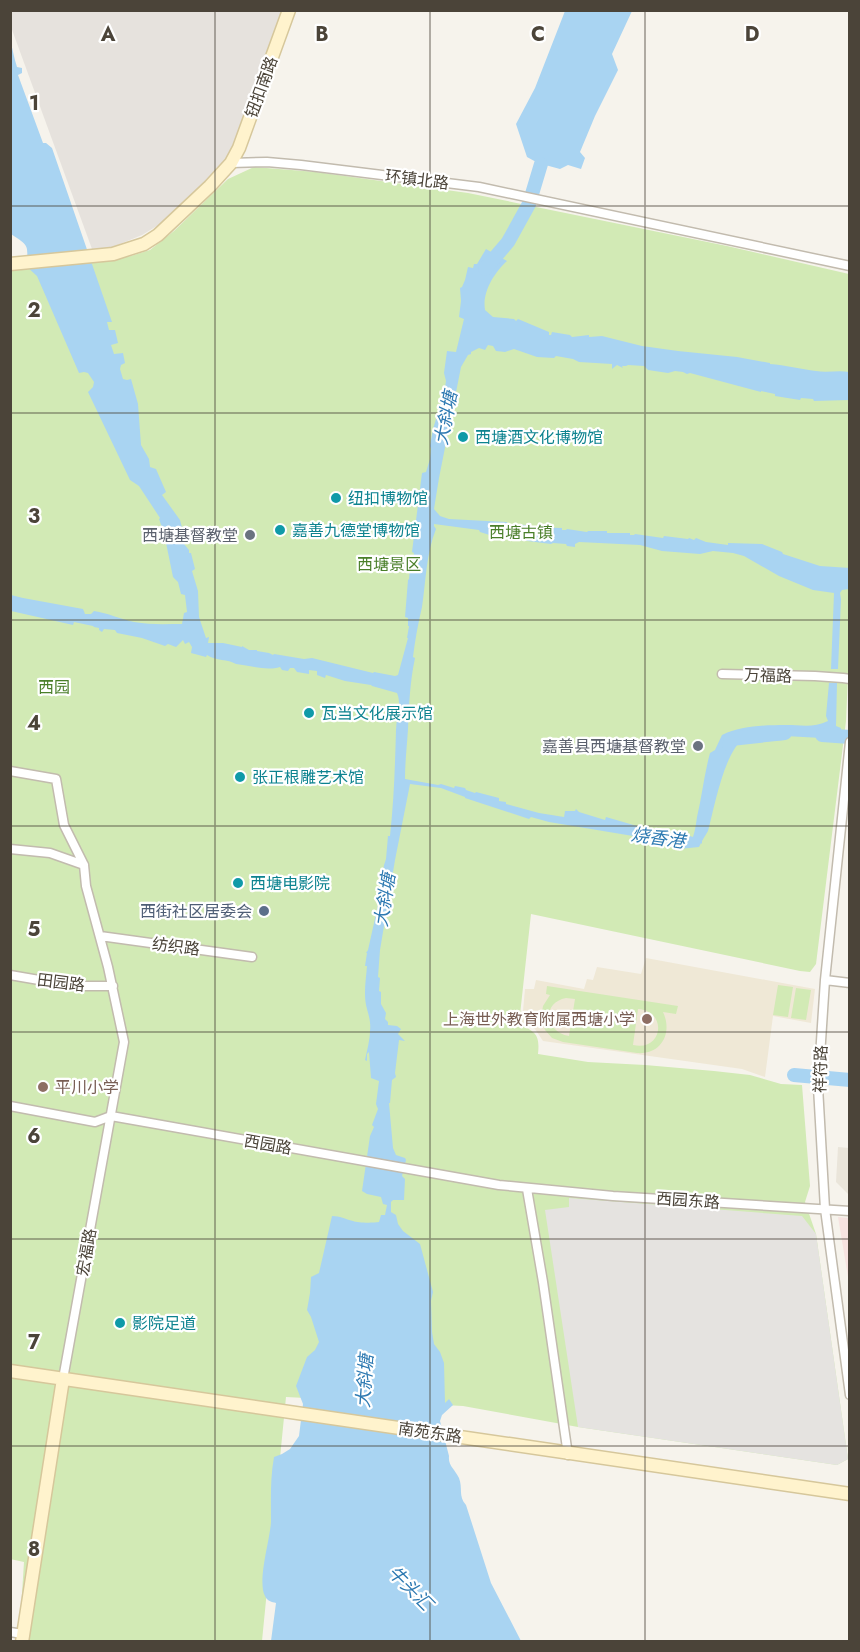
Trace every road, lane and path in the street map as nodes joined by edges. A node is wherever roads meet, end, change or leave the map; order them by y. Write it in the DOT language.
graph roads {
  1 [pos="289,10"];
  2 [pos="231,163"];
  3 [pos="10,264"];
  4 [pos="849,266"];
  5 [pos="722,674"];
  6 [pos="846,679"];
  7 [pos="849,742"];
  8 [pos="10,771"];
  9 [pos="10,849"];
  10 [pos="84,865"];
  11 [pos="100,936"];
  12 [pos="252,957"];
  13 [pos="10,975"];
  14 [pos="825,980"];
  15 [pos="849,983"];
  16 [pos="113,986"];
  17 [pos="10,1106"];
  18 [pos="111,1116"];
  19 [pos="527,1189"];
  20 [pos="825,1209"];
  21 [pos="849,1211"];
  22 [pos="10,1371"];
  23 [pos="10,1378"];
  24 [pos="62,1382"];
  25 [pos="849,1395"];
  26 [pos="568,1456"];
  27 [pos="849,1494"];
  28 [pos="849,1499"];
  29 [pos="19,1636"];
  1 -- 2 [label="main road, 钮扣南路"];
  2 -- 3 [label="main road"];
  2 -- 4 [label="street, 环镇北路"];
  5 -- 6 [label="street, 万福路"];
  7 -- 14 [label="street, 祥符路"];
  8 -- 10 [label="street, 宏福路"];
  9 -- 10 [label="street"];
  10 -- 11 [label="street, 宏福路"];
  11 -- 12 [label="street, 纺织路"];
  11 -- 16 [label="street, 宏福路"];
  13 -- 16 [label="street, 田园路"];
  14 -- 15 [label="street"];
  14 -- 20 [label="street, 祥符路"];
  16 -- 18 [label="street, 宏福路"];
  17 -- 18 [label="street, 西园路"];
  18 -- 19 [label="street, 西园路"];
  18 -- 24 [label="street, 宏福路"];
  19 -- 20 [label="street, 西园东路"];
  19 -- 26 [label="street"];
  20 -- 21 [label="street, 西园东路"];
  20 -- 25 [label="street, 祥符路"];
  22 -- 24 [label="main road, 南苑东路"];
  23 -- 24 [label="main road, 南苑东路"];
  24 -- 26 [label="main road, 南苑东路"];
  24 -- 29 [label="main road, 宏福路"];
  26 -- 27 [label="main road, 南苑东路"];
  26 -- 28 [label="main road, 南苑东路"];
}
